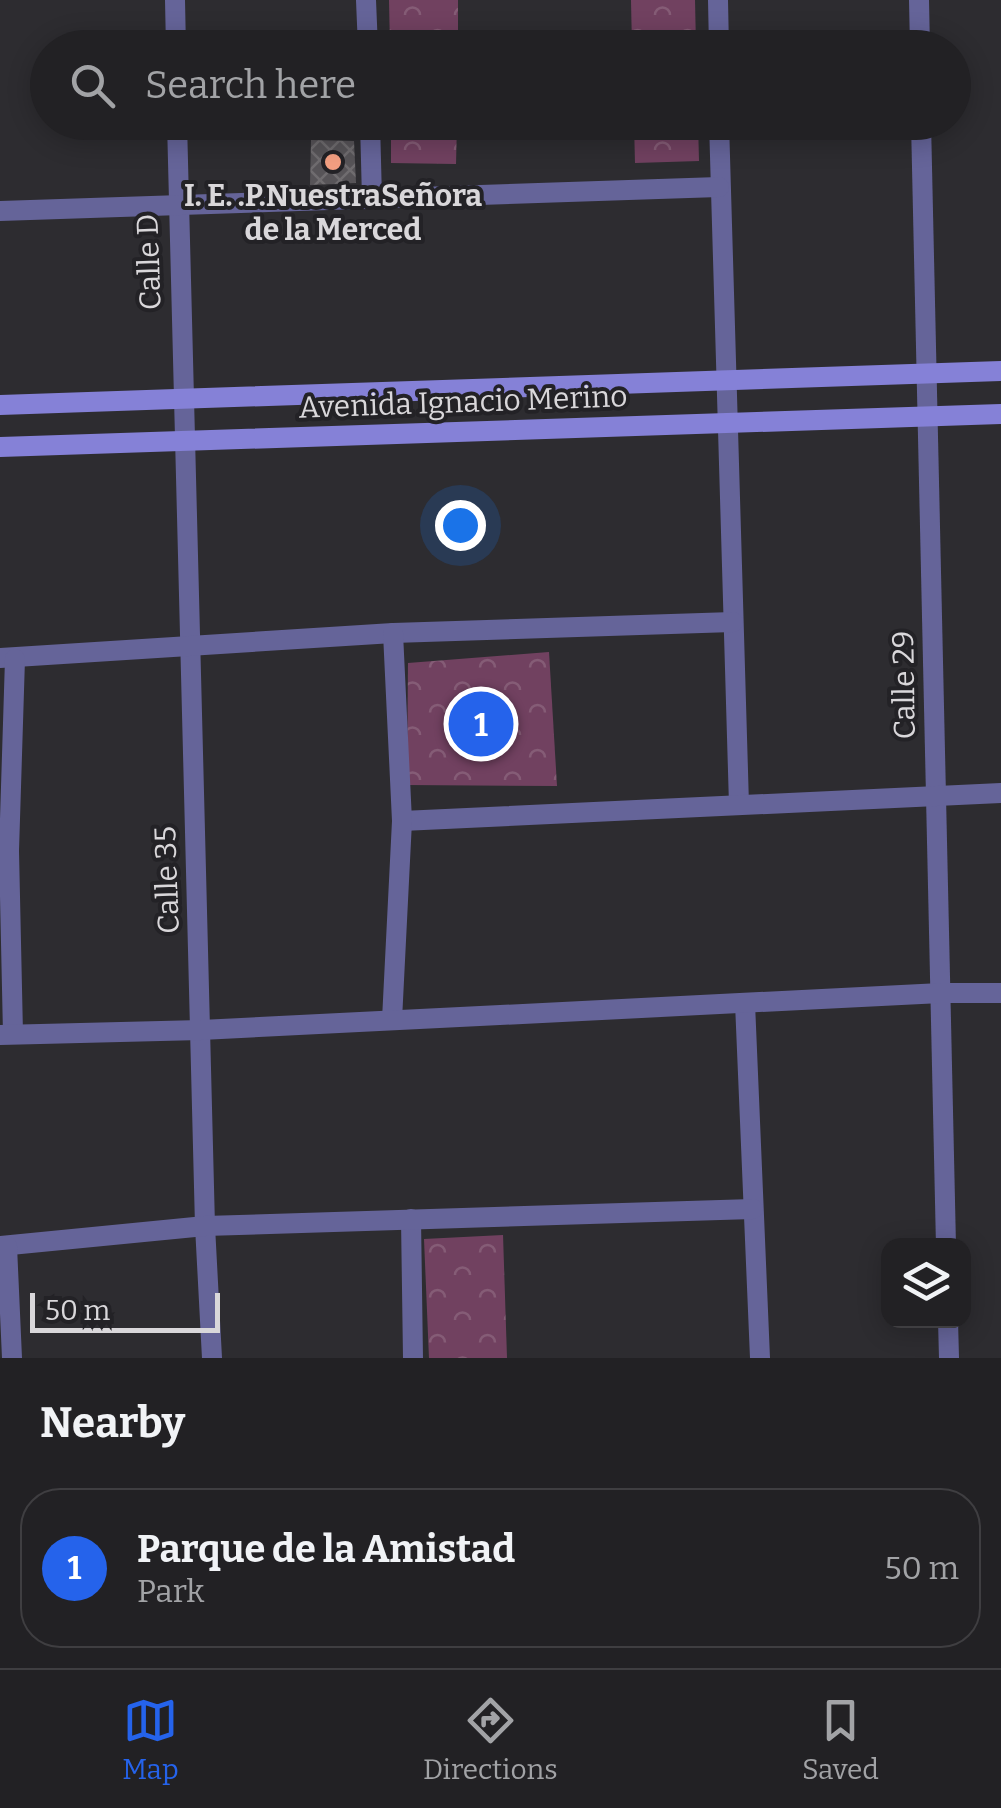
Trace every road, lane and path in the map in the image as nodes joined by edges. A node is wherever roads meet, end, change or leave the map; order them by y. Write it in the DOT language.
graph roads {
  1 [pos="175,0"];
  2 [pos="366,0"];
  3 [pos="718,0"];
  4 [pos="918,0"];
  5 [pos="176,30"];
  6 [pos="367,30"];
  7 [pos="718,30"];
  8 [pos="919,30"];
  9 [pos="177,140"];
  10 [pos="370,140"];
  11 [pos="719,140"];
  12 [pos="922,140"];
  13 [pos="719,187"];
  14 [pos="372,199"];
  15 [pos="178,205"];
  16 [pos="0,211"];
  17 [pos="1001,371"];
  18 [pos="927,372"];
  19 [pos="724,379"];
  20 [pos="183,400"];
  21 [pos="0,406"];
  22 [pos="1001,414"];
  23 [pos="928,418"];
  24 [pos="726,424"];
  25 [pos="184,442"];
  26 [pos="0,448"];
  27 [pos="733,622"];
  28 [pos="393,633"];
  29 [pos="190,647"];
  30 [pos="7,658"];
  31 [pos="1001,793"];
  32 [pos="936,796"];
  33 [pos="739,805"];
  34 [pos="402,820"];
  35 [pos="5,851"];
  36 [pos="1001,993"];
  37 [pos="941,994"];
  38 [pos="745,1003"];
  39 [pos="392,1020"];
  40 [pos="201,1030"];
  41 [pos="7,1034"];
  42 [pos="752,1209"];
  43 [pos="411,1219"];
  44 [pos="205,1226"];
  45 [pos="946,1238"];
  46 [pos="4,1246"];
  47 [pos="948,1328"];
  48 [pos="12,1358"];
  49 [pos="212,1358"];
  50 [pos="413,1358"];
  51 [pos="760,1358"];
  52 [pos="949,1358"];
  1 -- 5 [label="street"];
  2 -- 6 [label="street"];
  3 -- 7 [label="street"];
  4 -- 8 [label="street"];
  9 -- 15 [label="street, Calle D"];
  10 -- 14 [label="street"];
  11 -- 13 [label="street"];
  12 -- 18 [label="street, Calle 29"];
  13 -- 14 [label="street"];
  13 -- 19 [label="street"];
  14 -- 15 [label="street"];
  15 -- 16 [label="street"];
  15 -- 20 [label="street, Calle D"];
  17 -- 18 [label="street, Avenida Ignacio Merino"];
  18 -- 19 [label="street, Avenida Ignacio Merino"];
  18 -- 23 [label="street, Calle 29"];
  19 -- 20 [label="street, Avenida Ignacio Merino"];
  19 -- 24 [label="street"];
  20 -- 21 [label="street, Avenida Ignacio Merino"];
  20 -- 25 [label="street, Calle 35"];
  22 -- 23 [label="street, Avenida Ignacio Merino"];
  23 -- 24 [label="street, Avenida Ignacio Merino"];
  23 -- 32 [label="street, Calle 29"];
  24 -- 25 [label="street, Avenida Ignacio Merino"];
  24 -- 27 [label="street"];
  25 -- 26 [label="street, Avenida Ignacio Merino"];
  25 -- 29 [label="street, Calle 35"];
  27 -- 28 [label="street"];
  27 -- 33 [label="street"];
  28 -- 29 [label="street"];
  28 -- 34 [label="street"];
  29 -- 30 [label="street"];
  29 -- 40 [label="street, Calle 35"];
  30 -- 35 [label="street"];
  31 -- 32 [label="street"];
  32 -- 33 [label="street"];
  32 -- 37 [label="street, Calle 29"];
  33 -- 34 [label="street"];
  34 -- 39 [label="street"];
  35 -- 41 [label="street"];
  36 -- 37 [label="street"];
  37 -- 38 [label="street"];
  37 -- 45 [label="street, Calle 29"];
  38 -- 39 [label="street"];
  38 -- 42 [label="street"];
  39 -- 40 [label="street"];
  40 -- 41 [label="street"];
  40 -- 44 [label="street, Calle 35"];
  42 -- 43 [label="street"];
  42 -- 51 [label="street"];
  43 -- 44 [label="street"];
  43 -- 50 [label="street"];
  44 -- 46 [label="street"];
  44 -- 49 [label="street, Calle 35"];
  46 -- 48 [label="street"];
  47 -- 52 [label="street"];
}
